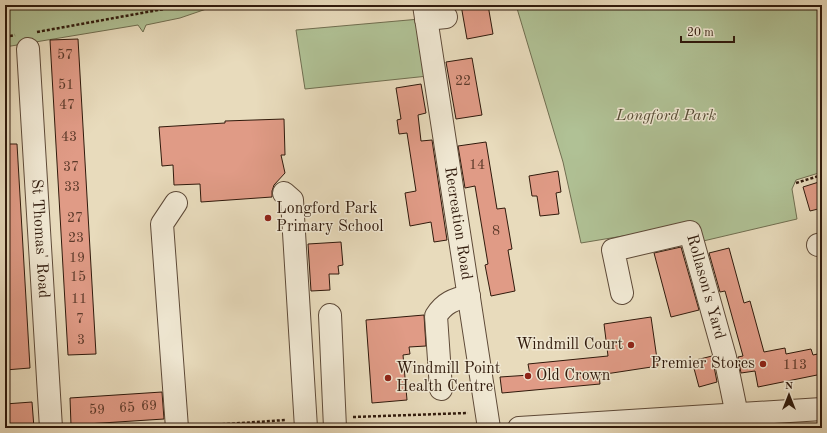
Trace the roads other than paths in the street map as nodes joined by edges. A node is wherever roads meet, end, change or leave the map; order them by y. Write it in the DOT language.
graph roads {
  1 [pos="432,14"];
  2 [pos="26,39"];
  3 [pos="284,193"];
  4 [pos="176,203"];
  5 [pos="622,294"];
  6 [pos="469,296"];
  7 [pos="330,315"];
  8 [pos="441,389"];
  9 [pos="822,409"];
  10 [pos="737,415"];
  11 [pos="488,420"];
  12 [pos="335,423"];
  13 [pos="305,424"];
  14 [pos="578,426"];
  15 [pos="186,427"];
  16 [pos="51,428"];
  17 [pos="519,428"];
  1 -- 6 [label="street, Recreation Road"];
  2 -- 16 [label="street, St Thomas' Road"];
  3 -- 13 [label="street"];
  4 -- 15 [label="street"];
  5 -- 10 [label="street, Rollason's Yard"];
  6 -- 8 [label="street"];
  6 -- 11 [label="street, Recreation Road"];
  7 -- 12 [label="street"];
  9 -- 10 [label="street"];
  10 -- 14 [label="street"];
  14 -- 17 [label="street"];
}
